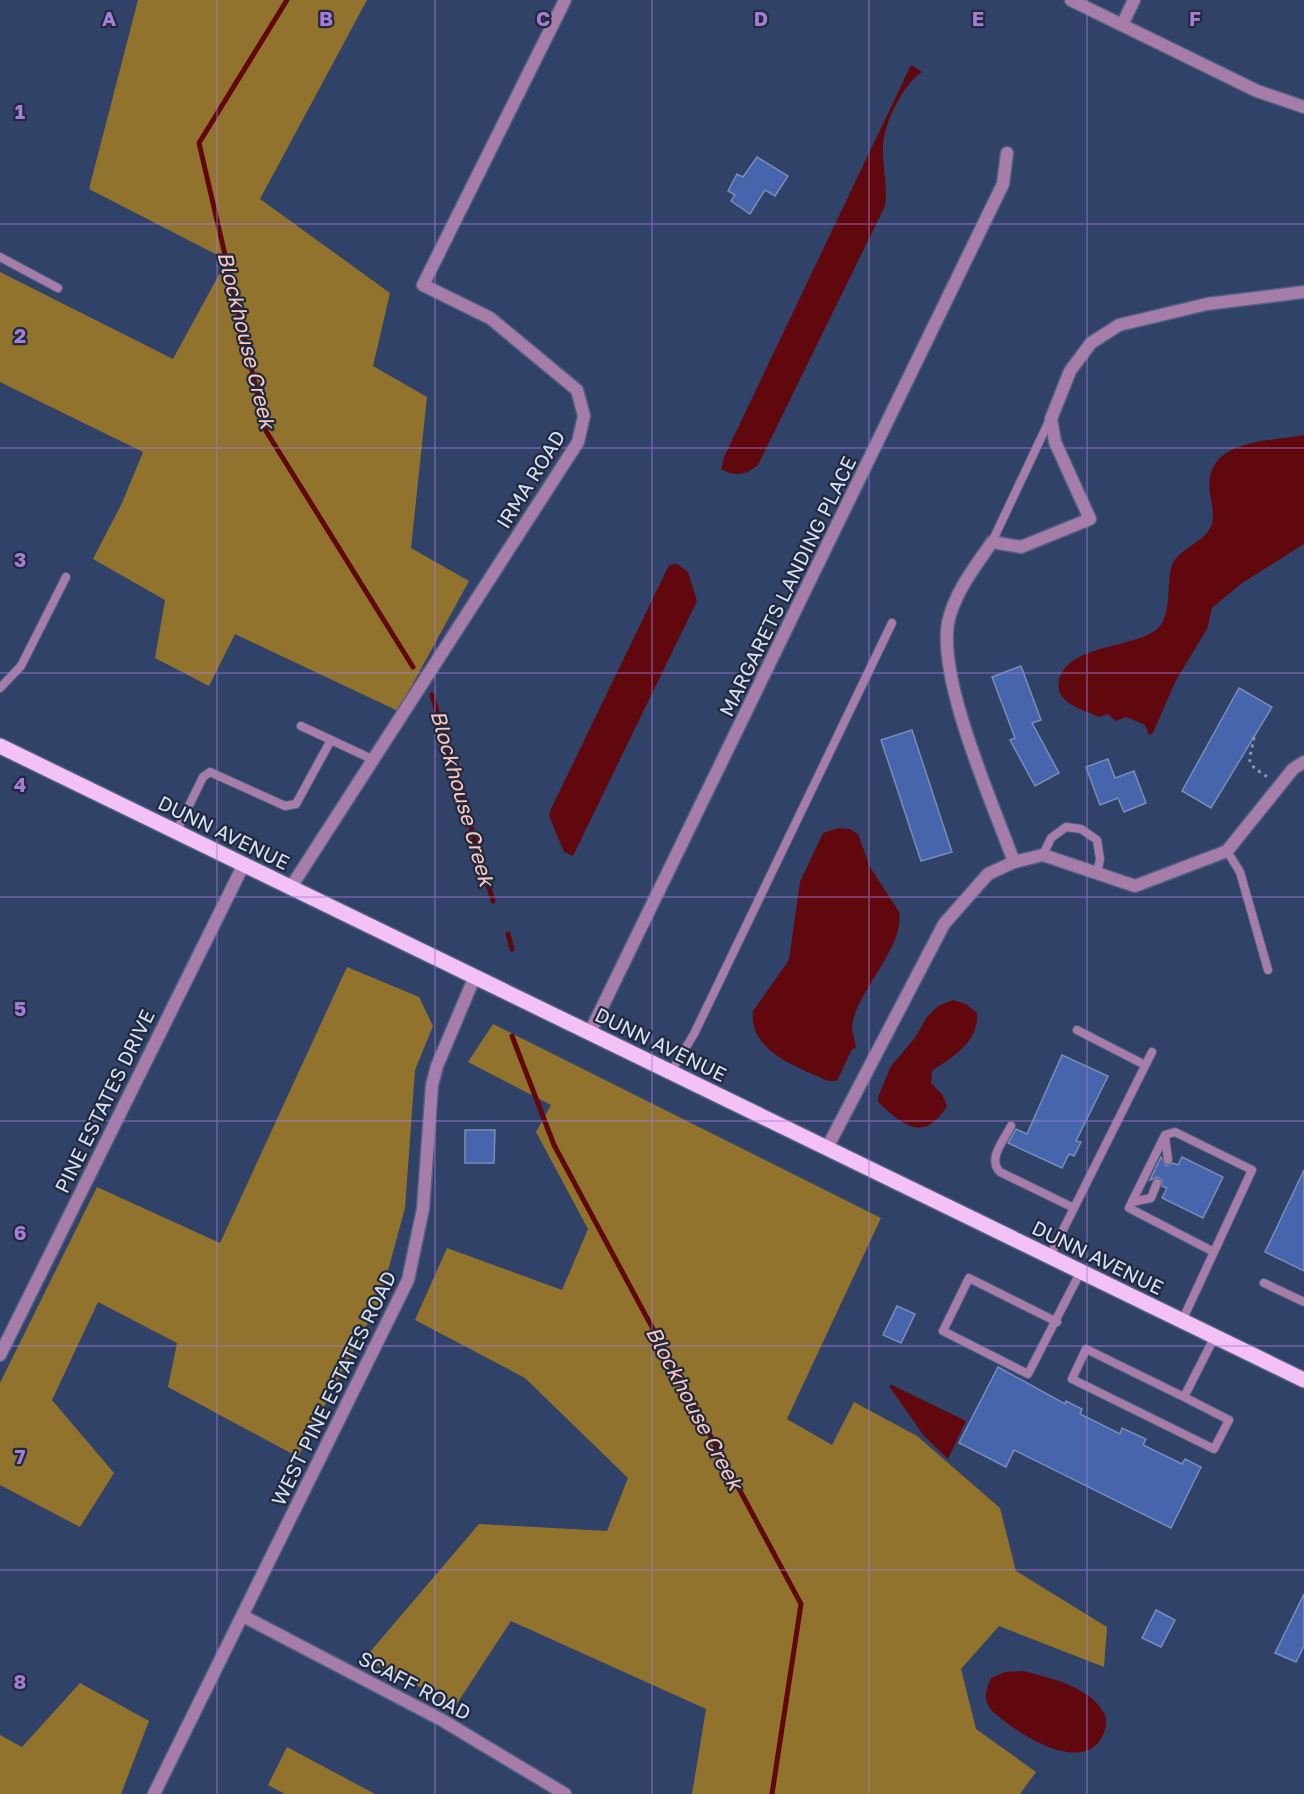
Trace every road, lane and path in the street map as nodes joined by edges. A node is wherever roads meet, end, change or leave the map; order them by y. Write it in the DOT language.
graph roads {
  1 [pos="565,0"];
  2 [pos="1071,0"];
  3 [pos="1134,0"];
  4 [pos="1122,25"];
  5 [pos="1304,106"];
  6 [pos="1007,153"];
  7 [pos="0,257"];
  8 [pos="58,288"];
  9 [pos="1304,292"];
  10 [pos="1050,418"];
  11 [pos="992,542"];
  12 [pos="66,577"];
  13 [pos="892,623"];
  14 [pos="0,688"];
  15 [pos="301,726"];
  16 [pos="1254,737"];
  17 [pos="331,740"];
  18 [pos="0,746"];
  19 [pos="374,760"];
  20 [pos="1304,762"];
  21 [pos="1281,785"];
  22 [pos="176,832"];
  23 [pos="1227,851"];
  24 [pos="1043,855"];
  25 [pos="1014,862"];
  26 [pos="244,864"];
  27 [pos="1097,873"];
  28 [pos="291,887"];
  29 [pos="1268,970"];
  30 [pos="475,976"];
  31 [pos="1077,1030"];
  32 [pos="590,1032"];
  33 [pos="1152,1052"];
  34 [pos="1146,1065"];
  35 [pos="671,1072"];
  36 [pos="1011,1126"];
  37 [pos="1165,1135"];
  38 [pos="827,1148"];
  39 [pos="1168,1160"];
  40 [pos="1157,1183"];
  41 [pos="1132,1202"];
  42 [pos="1074,1208"];
  43 [pos="1214,1252"];
  44 [pos="1050,1256"];
  45 [pos="1081,1271"];
  46 [pos="1264,1283"];
  47 [pos="1304,1302"];
  48 [pos="1182,1321"];
  49 [pos="1057,1322"];
  50 [pos="1215,1336"];
  51 [pos="0,1355"];
  52 [pos="1304,1380"];
  53 [pos="1184,1397"];
  54 [pos="243,1616"];
  55 [pos="154,1794"];
  56 [pos="565,1794"];
  1 -- 19 [label="street, IRMA ROAD"];
  2 -- 4 [label="street"];
  3 -- 4 [label="street"];
  4 -- 5 [label="street"];
  6 -- 32 [label="street, MARGARETS LANDING PLACE"];
  7 -- 8 [label="lane"];
  9 -- 10 [label="street"];
  10 -- 11 [label="lane"];
  10 -- 11 [label="street"];
  11 -- 25 [label="street"];
  12 -- 14 [label="lane"];
  13 -- 35 [label="lane"];
  15 -- 17 [label="lane"];
  16 -- 21 [label="path"];
  17 -- 19 [label="lane"];
  17 -- 22 [label="lane"];
  18 -- 22 [label="main road, DUNN AVENUE"];
  19 -- 28 [label="street, IRMA ROAD"];
  20 -- 21 [label="street"];
  21 -- 23 [label="street"];
  22 -- 26 [label="main road, DUNN AVENUE"];
  23 -- 27 [label="street"];
  23 -- 29 [label="lane"];
  24 -- 25 [label="street"];
  24 -- 27 [label="street"];
  24 -- 27 [label="lane"];
  25 -- 38 [label="street"];
  26 -- 28 [label="main road, DUNN AVENUE"];
  26 -- 51 [label="street, PINE ESTATES DRIVE"];
  28 -- 30 [label="main road, DUNN AVENUE"];
  30 -- 32 [label="main road, DUNN AVENUE"];
  30 -- 54 [label="street, WEST PINE ESTATES ROAD"];
  31 -- 34 [label="lane"];
  32 -- 35 [label="main road, DUNN AVENUE"];
  33 -- 34 [label="lane"];
  34 -- 42 [label="lane"];
  35 -- 38 [label="main road, DUNN AVENUE"];
  36 -- 42 [label="lane"];
  37 -- 39 [label="lane"];
  37 -- 41 [label="lane"];
  37 -- 43 [label="lane"];
  38 -- 44 [label="main road, DUNN AVENUE"];
  40 -- 41 [label="lane"];
  41 -- 43 [label="lane"];
  42 -- 44 [label="lane"];
  43 -- 48 [label="lane"];
  44 -- 45 [label="main road, DUNN AVENUE"];
  45 -- 48 [label="main road, DUNN AVENUE"];
  45 -- 49 [label="lane"];
  46 -- 47 [label="lane"];
  48 -- 50 [label="main road, DUNN AVENUE"];
  49 -- 49 [label="lane"];
  50 -- 52 [label="main road, DUNN AVENUE"];
  50 -- 53 [label="lane"];
  53 -- 53 [label="lane"];
  54 -- 55 [label="street, WEST PINE ESTATES ROAD"];
  54 -- 56 [label="street, SCAFF ROAD"];
}
